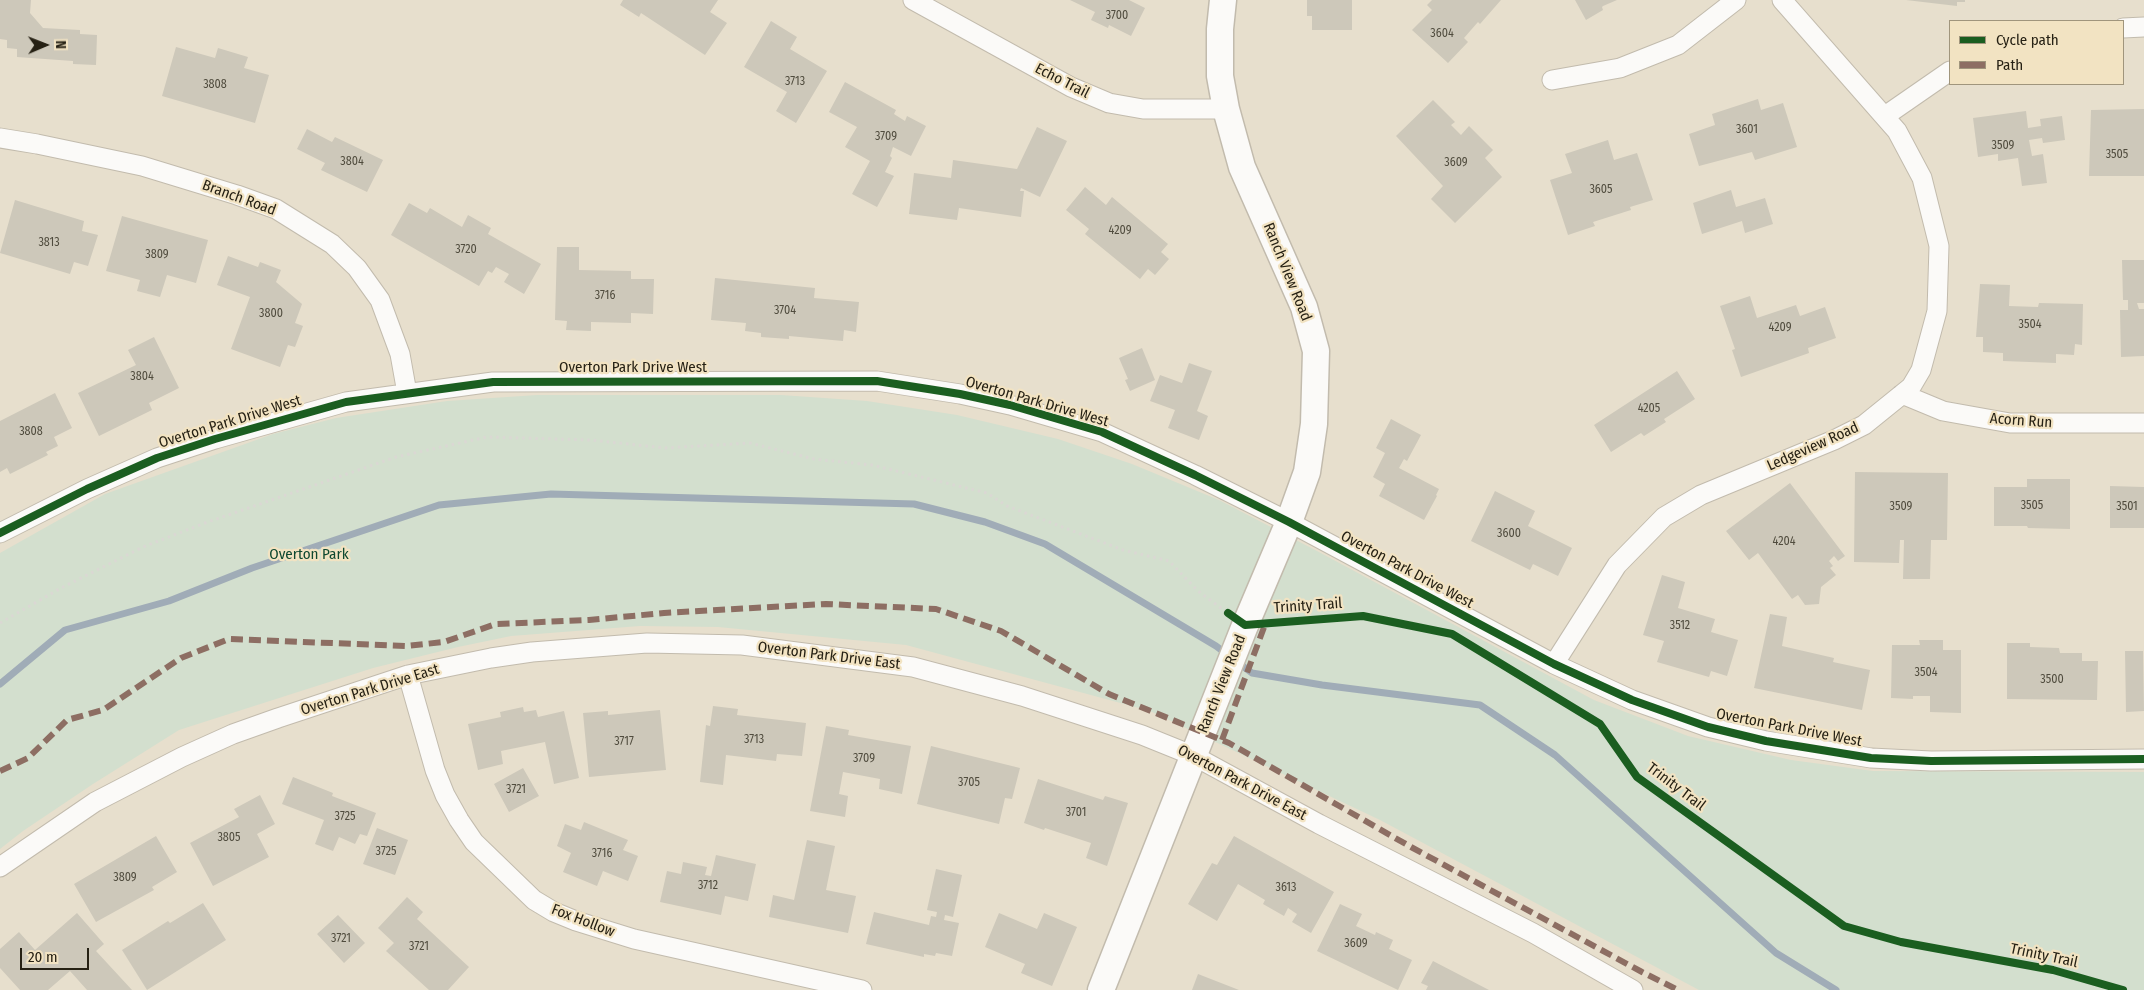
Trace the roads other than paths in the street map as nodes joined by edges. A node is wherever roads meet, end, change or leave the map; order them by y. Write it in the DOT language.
graph roads {
  1 [pos="913,0"];
  2 [pos="1223,0"];
  3 [pos="1736,0"];
  4 [pos="1782,0"];
  5 [pos="2144,27"];
  6 [pos="2124,28"];
  7 [pos="1949,72"];
  8 [pos="1552,80"];
  9 [pos="1226,109"];
  10 [pos="1885,116"];
  11 [pos="0,138"];
  12 [pos="407,393"];
  13 [pos="1902,394"];
  14 [pos="2144,423"];
  15 [pos="1289,522"];
  16 [pos="0,534"];
  17 [pos="1554,664"];
  18 [pos="408,675"];
  19 [pos="1194,756"];
  20 [pos="2144,759"];
  21 [pos="0,867"];
  22 [pos="862,990"];
  23 [pos="1101,990"];
  24 [pos="1633,990"];
  1 -- 9 [label="street, Echo Trail"];
  2 -- 9 [label="street, Ranch View Road"];
  3 -- 8 [label="street"];
  4 -- 10 [label="street, Ledgeview Road"];
  5 -- 6 [label="street"];
  7 -- 10 [label="street"];
  9 -- 15 [label="street, Ranch View Road"];
  10 -- 13 [label="street, Ledgeview Road"];
  11 -- 12 [label="street, Branch Road"];
  12 -- 15 [label="street, Overton Park Drive West"];
  12 -- 16 [label="street, Overton Park Drive West"];
  13 -- 14 [label="street, Acorn Run"];
  13 -- 17 [label="street, Ledgeview Road"];
  15 -- 17 [label="street, Overton Park Drive West"];
  15 -- 19 [label="street, Ranch View Road"];
  17 -- 20 [label="street, Overton Park Drive West"];
  18 -- 19 [label="street, Overton Park Drive East"];
  18 -- 21 [label="street, Overton Park Drive East"];
  18 -- 22 [label="street, Fox Hollow"];
  19 -- 23 [label="street, Ranch View Road"];
  19 -- 24 [label="street, Overton Park Drive East"];
}
